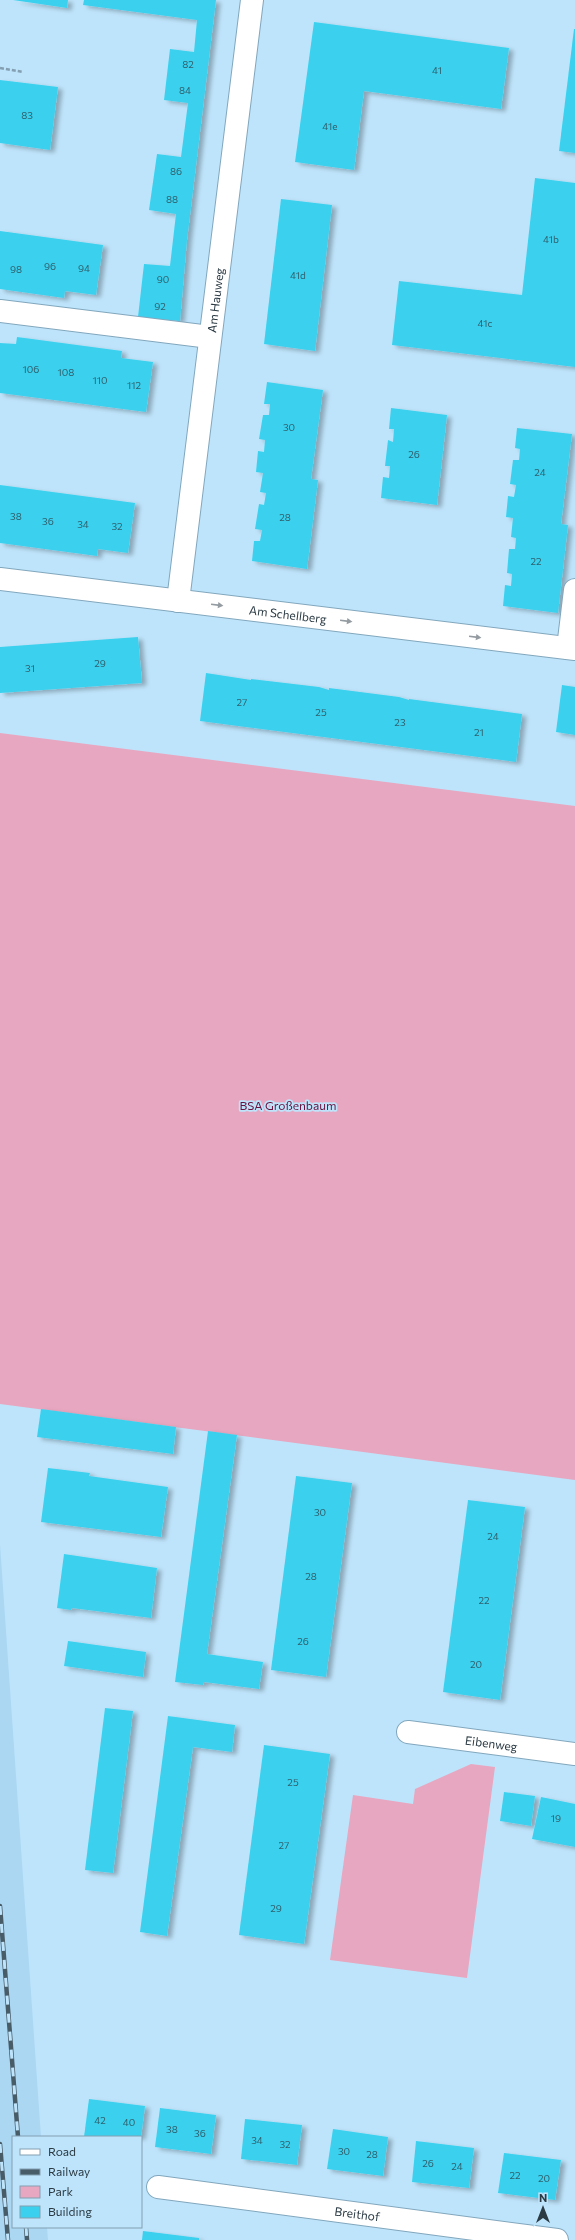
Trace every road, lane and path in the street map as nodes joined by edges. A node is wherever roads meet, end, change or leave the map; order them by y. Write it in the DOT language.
graph roads {
  1 [pos="252,0"];
  2 [pos="0,68"];
  3 [pos="24,72"];
  4 [pos="0,311"];
  5 [pos="210,337"];
  6 [pos="0,578"];
  7 [pos="575,590"];
  8 [pos="178,601"];
  9 [pos="572,648"];
  10 [pos="408,1732"];
  11 [pos="575,1754"];
  12 [pos="158,2187"];
  13 [pos="557,2240"];
  1 -- 5 [label="street, Am Hauweg"];
  2 -- 3 [label="path"];
  4 -- 5 [label="street"];
  5 -- 8 [label="street, Am Hauweg"];
  6 -- 8 [label="street, Am Schellberg"];
  7 -- 9 [label="street"];
  8 -- 9 [label="street, Am Schellberg, one-way"];
  10 -- 11 [label="street, Eibenweg"];
  12 -- 13 [label="street, Breithof"];
}
